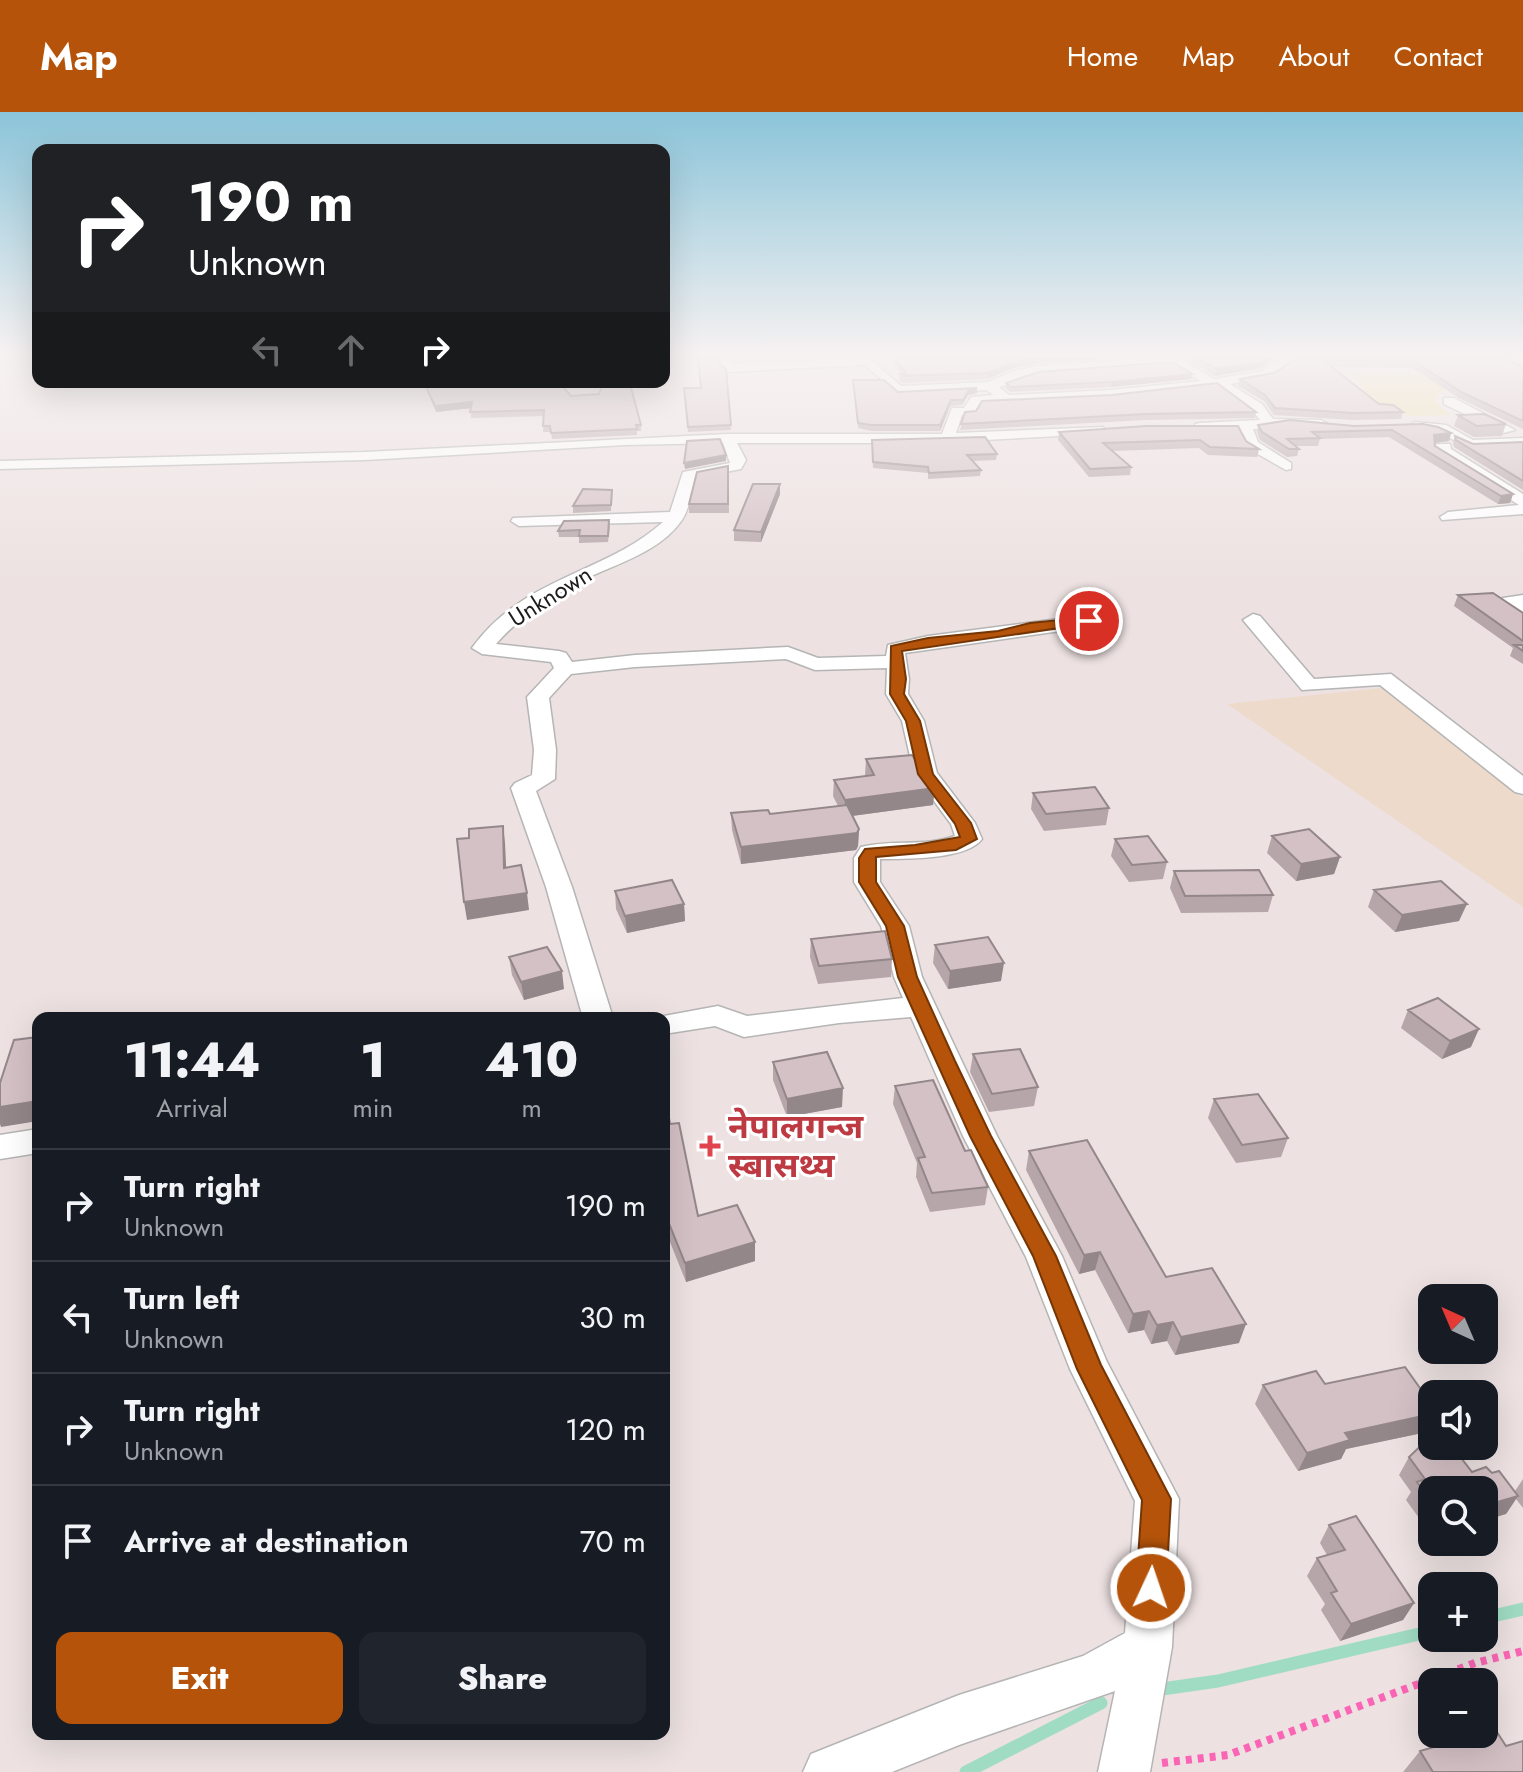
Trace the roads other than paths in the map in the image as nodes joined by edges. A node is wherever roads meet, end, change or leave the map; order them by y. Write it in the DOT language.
graph roads {
  1 [pos="995,435"];
  2 [pos="1247,435"];
  3 [pos="1455,435"];
  4 [pos="727,438"];
  5 [pos="947,438"];
  6 [pos="1523,440"];
  7 [pos="1470,444"];
  8 [pos="0,465"];
  9 [pos="1286,466"];
  10 [pos="1523,501"];
  11 [pos="1523,509"];
  12 [pos="675,517"];
  13 [pos="1448,517"];
  14 [pos="519,521"];
  15 [pos="1523,601"];
  16 [pos="1523,611"];
  17 [pos="1253,620"];
  18 [pos="1089,621"];
  19 [pos="897,662"];
  20 [pos="565,669"];
  21 [pos="1523,787"];
  22 [pos="921,1006"];
  23 [pos="596,1012"];
  24 [pos="670,1023"];
  25 [pos="32,1142"];
  26 [pos="0,1147"];
  27 [pos="1148,1647"];
  28 [pos="1125,1770"];
  29 [pos="829,1772"];
  1 -- 5 [label="street"];
  2 -- 9 [label="street"];
  3 -- 7 [label="street"];
  4 -- 5 [label="street"];
  4 -- 8 [label="street"];
  4 -- 12 [label="street"];
  6 -- 7 [label="street"];
  7 -- 10 [label="street"];
  11 -- 13 [label="street"];
  12 -- 14 [label="street"];
  12 -- 20 [label="street, Unknown"];
  15 -- 16 [label="street"];
  17 -- 21 [label="street"];
  18 -- 19 [label="street"];
  19 -- 20 [label="street"];
  19 -- 22 [label="street"];
  20 -- 23 [label="street"];
  22 -- 24 [label="street"];
  22 -- 27 [label="street"];
  25 -- 26 [label="street"];
  27 -- 28 [label="street"];
  27 -- 29 [label="street"];
}
